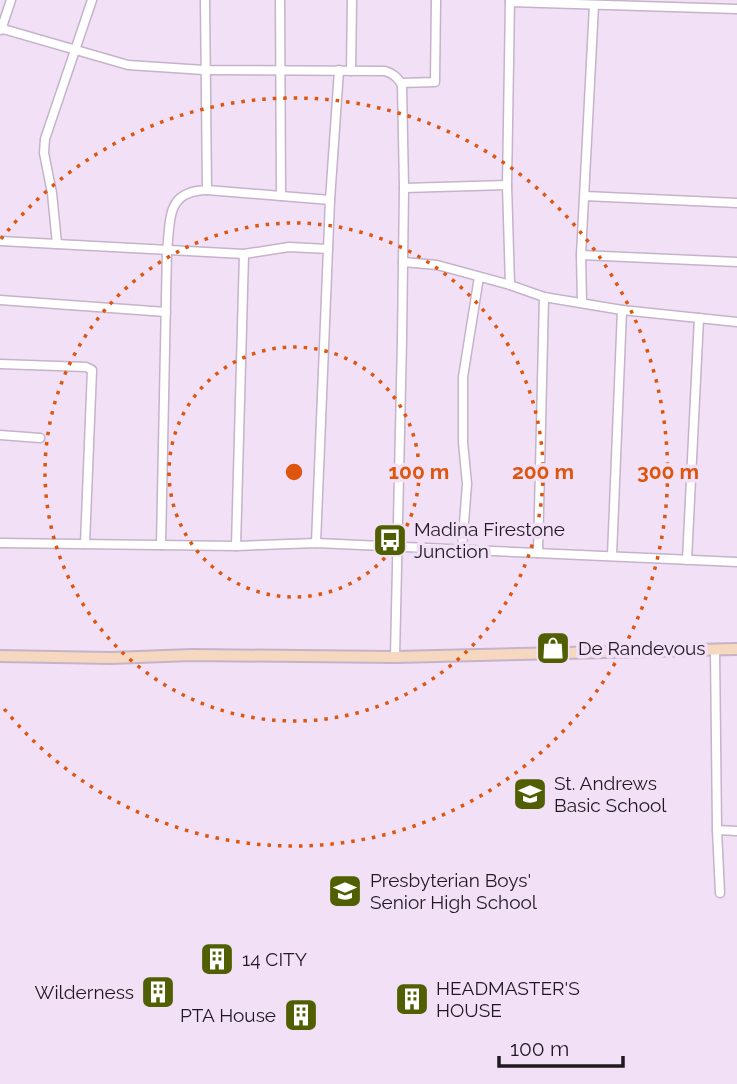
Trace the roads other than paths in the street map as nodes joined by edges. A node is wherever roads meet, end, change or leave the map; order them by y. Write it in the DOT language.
graph roads {
  1 [pos="11,0"];
  2 [pos="92,0"];
  3 [pos="205,0"];
  4 [pos="280,0"];
  5 [pos="352,0"];
  6 [pos="436,0"];
  7 [pos="510,1"];
  8 [pos="594,5"];
  9 [pos="737,9"];
  10 [pos="1,30"];
  11 [pos="77,48"];
  12 [pos="204,70"];
  13 [pos="339,70"];
  14 [pos="282,71"];
  15 [pos="351,71"];
  16 [pos="401,83"];
  17 [pos="507,185"];
  18 [pos="404,188"];
  19 [pos="207,190"];
  20 [pos="281,196"];
  21 [pos="585,196"];
  22 [pos="330,200"];
  23 [pos="737,203"];
  24 [pos="0,241"];
  25 [pos="57,244"];
  26 [pos="328,249"];
  27 [pos="167,250"];
  28 [pos="244,254"];
  29 [pos="581,255"];
  30 [pos="403,262"];
  31 [pos="737,262"];
  32 [pos="479,277"];
  33 [pos="510,285"];
  34 [pos="544,297"];
  35 [pos="0,300"];
  36 [pos="582,303"];
  37 [pos="622,310"];
  38 [pos="166,312"];
  39 [pos="699,318"];
  40 [pos="737,322"];
  41 [pos="0,364"];
  42 [pos="0,435"];
  43 [pos="40,438"];
  44 [pos="0,542"];
  45 [pos="316,543"];
  46 [pos="85,544"];
  47 [pos="161,545"];
  48 [pos="398,545"];
  49 [pos="236,546"];
  50 [pos="462,550"];
  51 [pos="538,553"];
  52 [pos="612,556"];
  53 [pos="687,561"];
  54 [pos="737,562"];
  55 [pos="737,649"];
  56 [pos="715,650"];
  57 [pos="0,656"];
  58 [pos="395,657"];
  59 [pos="717,830"];
  60 [pos="737,831"];
  61 [pos="720,893"];
  1 -- 10 [label="street"];
  2 -- 11 [label="street"];
  3 -- 12 [label="street"];
  4 -- 14 [label="street"];
  5 -- 15 [label="street"];
  6 -- 16 [label="street"];
  7 -- 8 [label="street"];
  7 -- 17 [label="street"];
  8 -- 9 [label="street"];
  8 -- 21 [label="street"];
  10 -- 11 [label="street"];
  11 -- 12 [label="street"];
  11 -- 25 [label="street"];
  12 -- 14 [label="street"];
  12 -- 19 [label="street"];
  13 -- 14 [label="street"];
  13 -- 15 [label="street"];
  13 -- 22 [label="street"];
  14 -- 20 [label="street"];
  15 -- 16 [label="street"];
  16 -- 18 [label="street"];
  17 -- 18 [label="street"];
  17 -- 33 [label="street"];
  18 -- 30 [label="street"];
  19 -- 20 [label="street"];
  19 -- 27 [label="street"];
  20 -- 22 [label="street"];
  21 -- 23 [label="street"];
  21 -- 29 [label="street"];
  22 -- 26 [label="street"];
  24 -- 25 [label="street"];
  25 -- 27 [label="street"];
  26 -- 28 [label="street"];
  26 -- 45 [label="street"];
  27 -- 28 [label="street"];
  27 -- 38 [label="street"];
  28 -- 49 [label="street"];
  29 -- 31 [label="street"];
  29 -- 36 [label="street"];
  30 -- 32 [label="street"];
  30 -- 48 [label="street"];
  32 -- 33 [label="street"];
  32 -- 50 [label="street"];
  33 -- 34 [label="street"];
  34 -- 36 [label="street"];
  34 -- 51 [label="street"];
  35 -- 38 [label="street"];
  36 -- 37 [label="street"];
  37 -- 39 [label="street"];
  37 -- 52 [label="street"];
  38 -- 47 [label="street"];
  39 -- 40 [label="street"];
  39 -- 53 [label="street"];
  41 -- 46 [label="street"];
  42 -- 43 [label="street"];
  44 -- 46 [label="street"];
  45 -- 48 [label="street"];
  45 -- 49 [label="street"];
  46 -- 47 [label="street"];
  47 -- 49 [label="street"];
  48 -- 50 [label="street"];
  48 -- 58 [label="street"];
  50 -- 51 [label="street"];
  51 -- 52 [label="street"];
  52 -- 53 [label="street"];
  53 -- 54 [label="street"];
  55 -- 56 [label="street"];
  56 -- 58 [label="street"];
  56 -- 59 [label="street"];
  57 -- 58 [label="street"];
  59 -- 60 [label="street"];
  59 -- 61 [label="street"];
}
